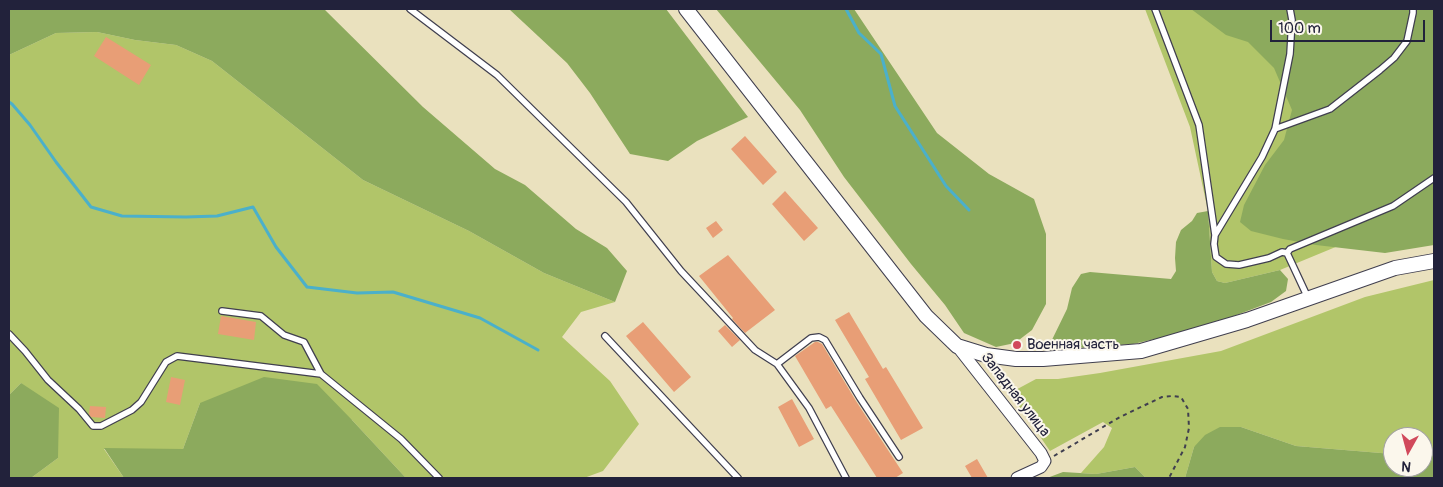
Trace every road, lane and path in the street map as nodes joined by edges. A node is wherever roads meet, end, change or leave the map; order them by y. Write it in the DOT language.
graph roads {
  1 [pos="410,9"];
  2 [pos="686,9"];
  3 [pos="1155,9"];
  4 [pos="1290,9"];
  5 [pos="1413,9"];
  6 [pos="1275,129"];
  7 [pos="1434,178"];
  8 [pos="1215,235"];
  9 [pos="1287,253"];
  10 [pos="1434,261"];
  11 [pos="1308,298"];
  12 [pos="222,311"];
  13 [pos="9,334"];
  14 [pos="605,336"];
  15 [pos="957,346"];
  16 [pos="777,364"];
  17 [pos="321,374"];
  18 [pos="899,457"];
  19 [pos="1045,461"];
  20 [pos="439,478"];
  21 [pos="738,478"];
  22 [pos="846,478"];
  23 [pos="1017,478"];
  24 [pos="1169,478"];
  1 -- 16 [label="lane"];
  2 -- 15 [label="street"];
  3 -- 8 [label="lane"];
  4 -- 6 [label="lane"];
  5 -- 6 [label="lane"];
  6 -- 8 [label="lane"];
  7 -- 9 [label="lane"];
  8 -- 9 [label="lane"];
  9 -- 11 [label="lane"];
  10 -- 11 [label="street"];
  11 -- 15 [label="street"];
  12 -- 17 [label="lane"];
  13 -- 17 [label="lane"];
  14 -- 21 [label="lane"];
  15 -- 19 [label="street, Западная улица"];
  16 -- 18 [label="lane"];
  16 -- 22 [label="lane"];
  17 -- 20 [label="lane"];
  19 -- 23 [label="street, Западная улица"];
  19 -- 24 [label="path"];
}
